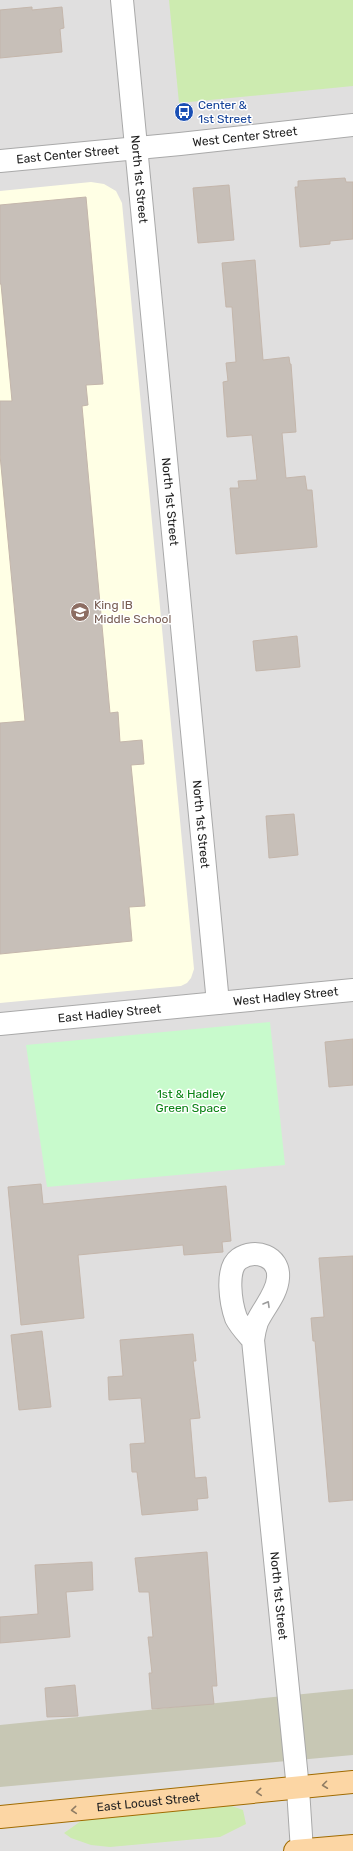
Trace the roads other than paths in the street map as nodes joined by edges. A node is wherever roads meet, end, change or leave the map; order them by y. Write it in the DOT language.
graph roads {
  1 [pos="122,0"];
  2 [pos="353,125"];
  3 [pos="136,148"];
  4 [pos="0,161"];
  5 [pos="353,990"];
  6 [pos="218,1003"];
  7 [pos="0,1024"];
  8 [pos="253,1340"];
  9 [pos="353,1782"];
  10 [pos="298,1789"];
  11 [pos="0,1816"];
  12 [pos="353,1846"];
  13 [pos="299,1851"];
  1 -- 3 [label="street, North 1st Street"];
  2 -- 3 [label="street, West Center Street"];
  3 -- 4 [label="street, East Center Street"];
  3 -- 6 [label="street, North 1st Street"];
  5 -- 6 [label="street, West Hadley Street"];
  6 -- 7 [label="street, East Hadley Street"];
  8 -- 10 [label="street, North 1st Street"];
  9 -- 10 [label="main road, East Locust Street, one-way"];
  10 -- 11 [label="main road, East Locust Street, one-way"];
  10 -- 13 [label="street, North 1st Street"];
  12 -- 13 [label="main road"];
}
